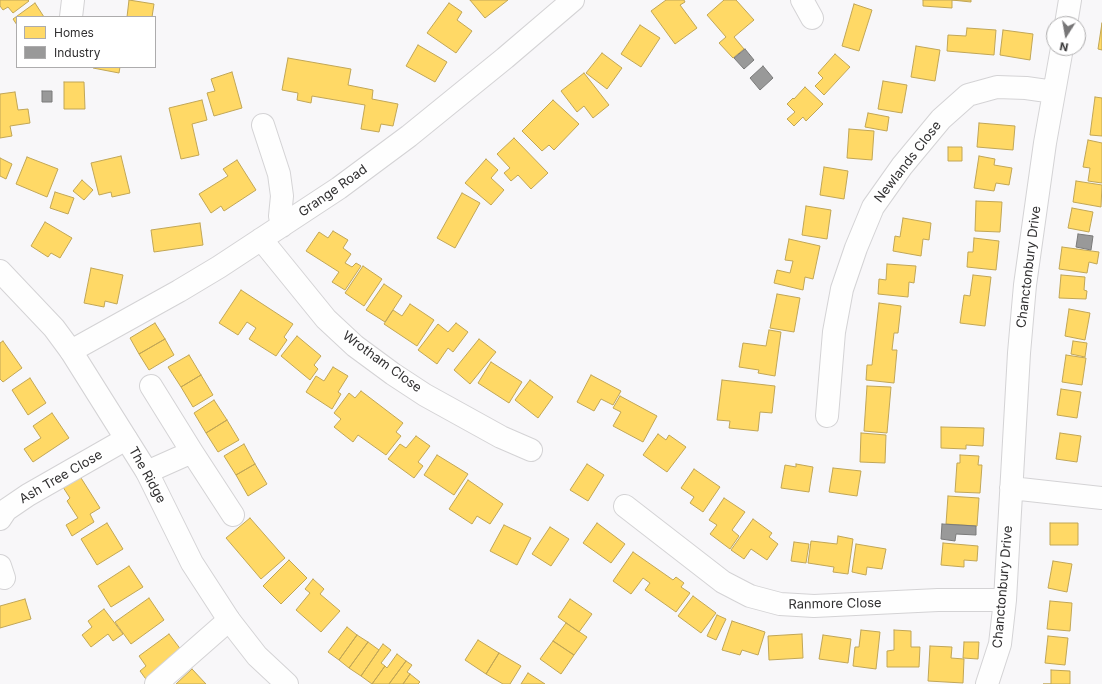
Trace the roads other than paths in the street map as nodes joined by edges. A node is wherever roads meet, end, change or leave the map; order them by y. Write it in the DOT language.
graph roads {
  1 [pos="73,0"];
  2 [pos="573,0"];
  3 [pos="1070,0"];
  4 [pos="70,16"];
  5 [pos="1067,16"];
  6 [pos="1061,56"];
  7 [pos="1054,92"];
  8 [pos="262,125"];
  9 [pos="282,226"];
  10 [pos="261,239"];
  11 [pos="0,271"];
  12 [pos="71,351"];
  13 [pos="151,386"];
  14 [pos="827,416"];
  15 [pos="126,439"];
  16 [pos="531,450"];
  17 [pos="192,452"];
  18 [pos="147,472"];
  19 [pos="1011,488"];
  20 [pos="1102,498"];
  21 [pos="625,506"];
  22 [pos="233,515"];
  23 [pos="0,519"];
  24 [pos="1005,600"];
  25 [pos="229,620"];
  26 [pos="282,682"];
  27 [pos="156,684"];
  28 [pos="987,684"];
  1 -- 4 [label="street"];
  2 -- 9 [label="street, Grange Road"];
  3 -- 5 [label="street"];
  6 -- 7 [label="street, Chanctonbury Drive"];
  7 -- 14 [label="street, Newlands Close"];
  7 -- 19 [label="street, Chanctonbury Drive"];
  8 -- 9 [label="street"];
  9 -- 10 [label="street, Grange Road"];
  10 -- 12 [label="street, Grange Road"];
  10 -- 16 [label="street, Wrotham Close"];
  11 -- 12 [label="street, The Ridge"];
  12 -- 15 [label="street, The Ridge"];
  13 -- 17 [label="street"];
  15 -- 18 [label="street, The Ridge"];
  15 -- 23 [label="street, Ash Tree Close"];
  17 -- 18 [label="street"];
  17 -- 22 [label="street"];
  18 -- 25 [label="street, The Ridge"];
  19 -- 20 [label="street"];
  19 -- 24 [label="street, Chanctonbury Drive"];
  21 -- 24 [label="street, Ranmore Close"];
  24 -- 28 [label="street, Chanctonbury Drive"];
  25 -- 26 [label="street, The Ridge"];
  25 -- 27 [label="street"];
}
